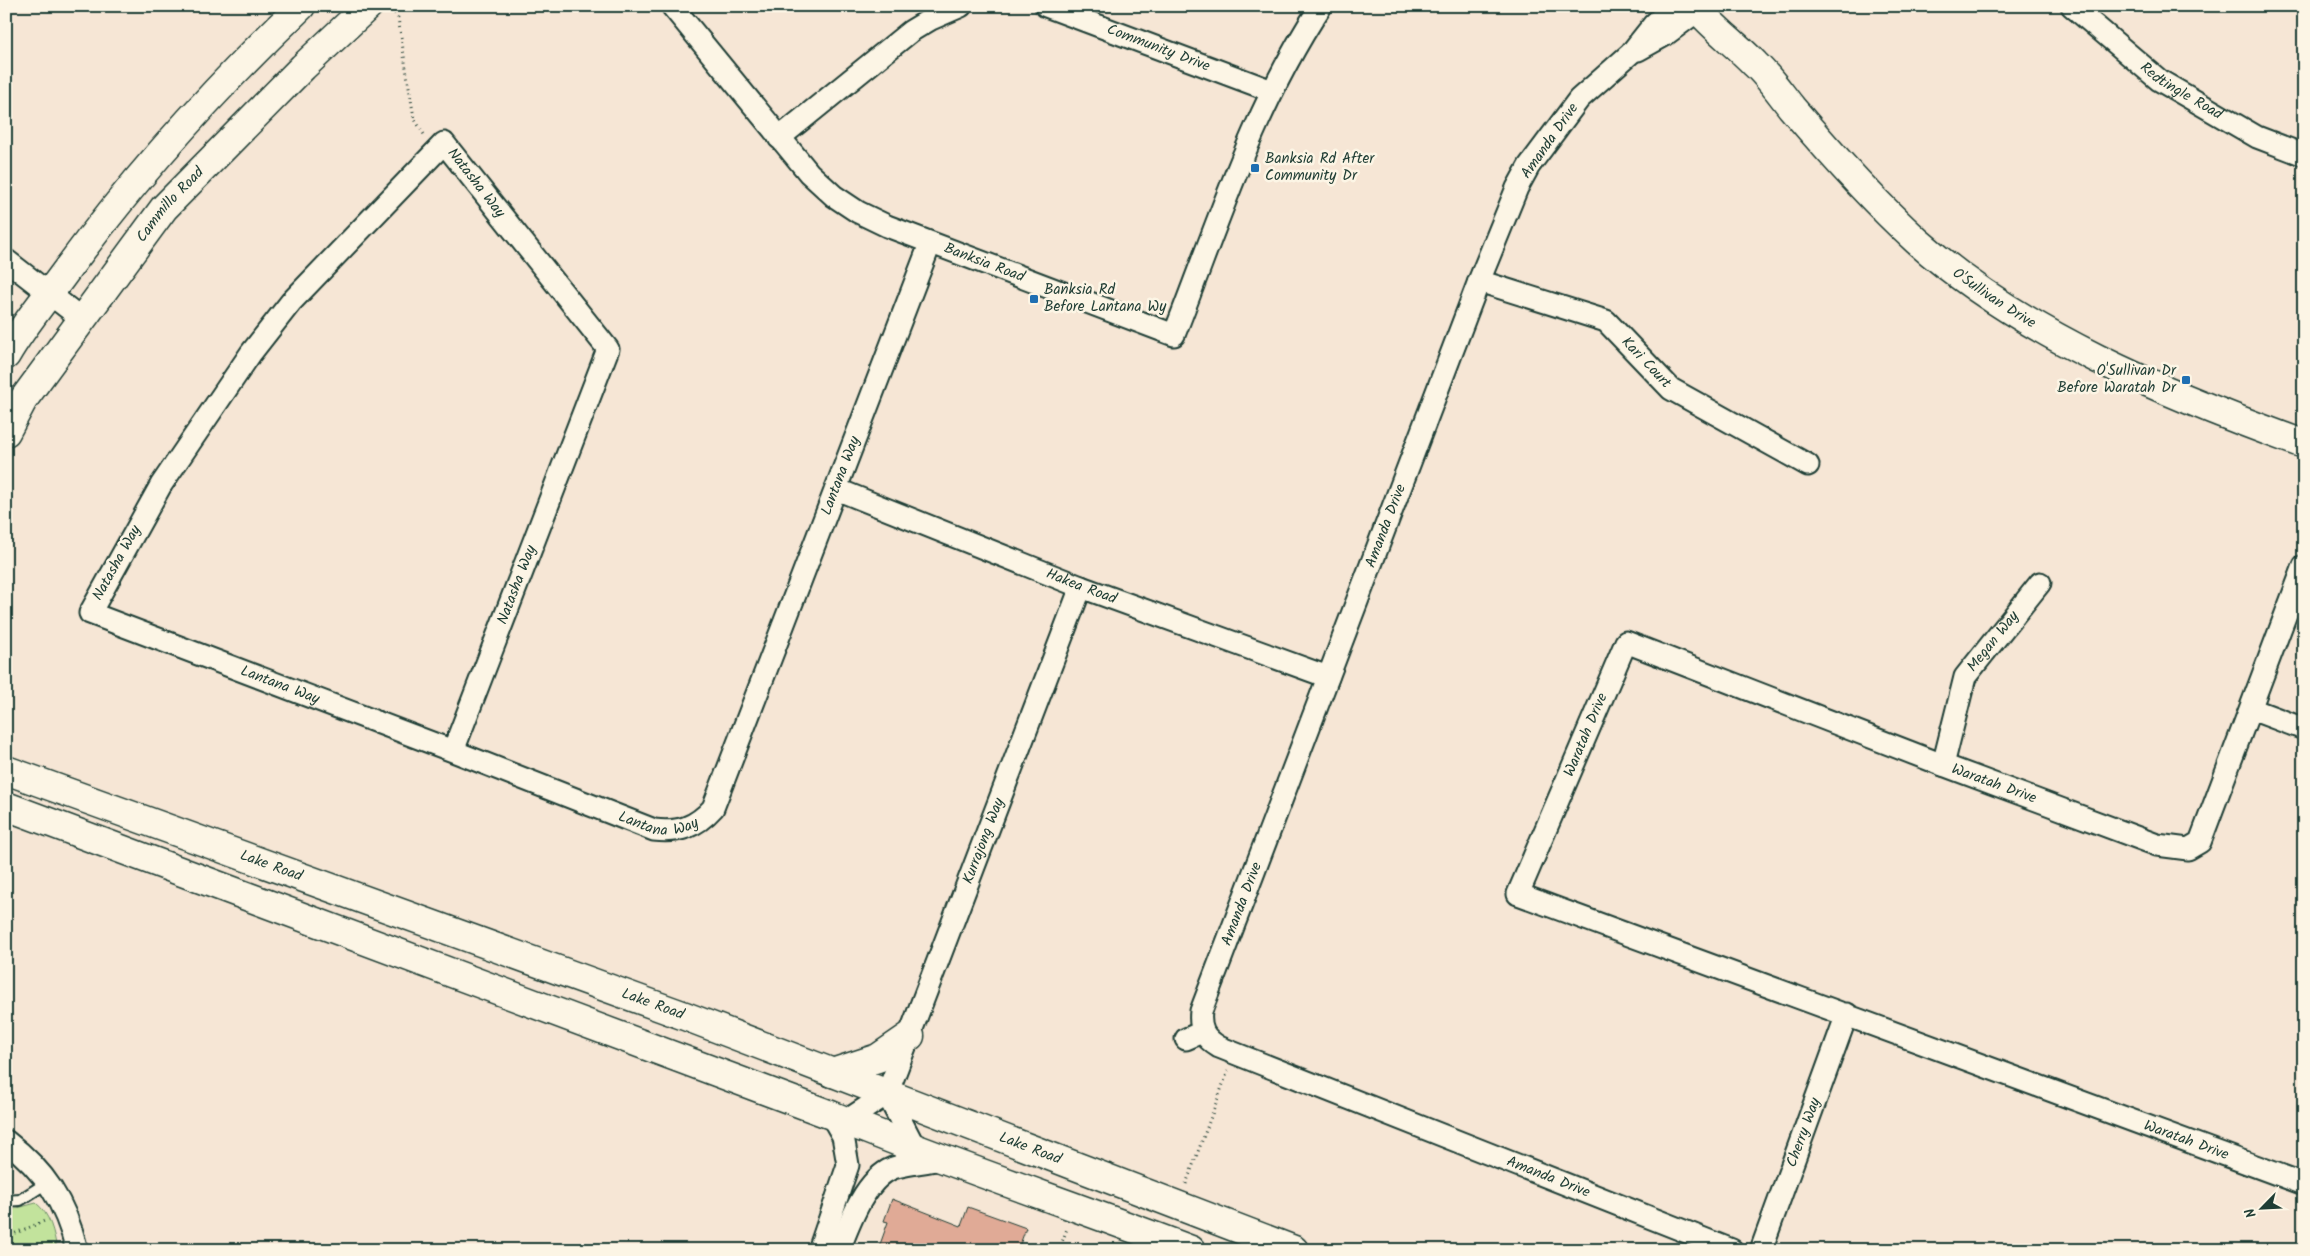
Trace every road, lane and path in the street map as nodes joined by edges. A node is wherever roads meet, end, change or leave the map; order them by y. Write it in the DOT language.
graph roads {
  1 [pos="301,6"];
  2 [pos="368,6"];
  3 [pos="390,6"];
  4 [pos="672,6"];
  5 [pos="961,6"];
  6 [pos="1046,6"];
  7 [pos="1321,6"];
  8 [pos="2072,6"];
  9 [pos="1697,7"];
  10 [pos="1272,91"];
  11 [pos="778,138"];
  12 [pos="436,150"];
  13 [pos="2304,155"];
  14 [pos="930,244"];
  15 [pos="6,260"];
  16 [pos="1479,281"];
  17 [pos="50,294"];
  18 [pos="82,319"];
  19 [pos="6,355"];
  20 [pos="6,432"];
  21 [pos="2302,444"];
  22 [pos="1808,464"];
  23 [pos="836,489"];
  24 [pos="2304,566"];
  25 [pos="2040,583"];
  26 [pos="1081,588"];
  27 [pos="90,613"];
  28 [pos="1328,676"];
  29 [pos="2252,709"];
  30 [pos="2304,729"];
  31 [pos="453,751"];
  32 [pos="1942,765"];
  33 [pos="6,770"];
  34 [pos="6,806"];
  35 [pos="1846,1014"];
  36 [pos="910,1036"];
  37 [pos="1230,1067"];
  38 [pos="832,1073"];
  39 [pos="887,1094"];
  40 [pos="838,1118"];
  41 [pos="6,1141"];
  42 [pos="916,1150"];
  43 [pos="943,1159"];
  44 [pos="48,1182"];
  45 [pos="2304,1184"];
  46 [pos="1183,1192"];
  47 [pos="6,1201"];
  48 [pos="47,1220"];
  49 [pos="1070,1222"];
  50 [pos="6,1237"];
  51 [pos="77,1250"];
  52 [pos="819,1250"];
  53 [pos="839,1250"];
  54 [pos="1060,1250"];
  55 [pos="1191,1250"];
  56 [pos="1294,1250"];
  57 [pos="1732,1250"];
  58 [pos="1761,1250"];
  1 -- 17 [label="main road"];
  2 -- 18 [label="main road, Cammillo Road"];
  3 -- 12 [label="path"];
  4 -- 11 [label="street, Banksia Road"];
  5 -- 11 [label="street"];
  6 -- 10 [label="street, Community Drive"];
  7 -- 10 [label="street, Banksia Road"];
  8 -- 13 [label="street, Redtingle Road"];
  9 -- 16 [label="street, Amanda Drive"];
  9 -- 21 [label="main road, O'Sullivan Drive"];
  10 -- 14 [label="street, Banksia Road"];
  11 -- 14 [label="street, Banksia Road"];
  12 -- 27 [label="street, Natasha Way"];
  12 -- 31 [label="street, Natasha Way"];
  14 -- 23 [label="street, Lantana Way"];
  15 -- 17 [label="street"];
  16 -- 22 [label="street, Kari Court"];
  16 -- 28 [label="street, Amanda Drive"];
  17 -- 18 [label="street"];
  17 -- 19 [label="main road"];
  18 -- 20 [label="main road, Cammillo Road"];
  23 -- 26 [label="street, Hakea Road"];
  23 -- 31 [label="street, Lantana Way"];
  24 -- 29 [label="street, Waratah Drive"];
  25 -- 32 [label="street, Megan Way"];
  26 -- 28 [label="street, Hakea Road"];
  26 -- 36 [label="street, Kurrajong Way"];
  27 -- 31 [label="street, Lantana Way"];
  28 -- 57 [label="street, Amanda Drive"];
  29 -- 30 [label="street"];
  29 -- 32 [label="street, Waratah Drive"];
  32 -- 35 [label="street, Waratah Drive"];
  33 -- 38 [label="main road, Lake Road"];
  34 -- 40 [label="main road"];
  35 -- 45 [label="street, Waratah Drive"];
  35 -- 58 [label="street, Cherry Way"];
  36 -- 38 [label="main road"];
  36 -- 39 [label="street, Kurrajong Way"];
  37 -- 46 [label="path"];
  38 -- 39 [label="main road, Lake Road"];
  39 -- 40 [label="street"];
  39 -- 42 [label="street"];
  39 -- 56 [label="main road, Lake Road"];
  40 -- 42 [label="main road"];
  40 -- 52 [label="street"];
  41 -- 44 [label="street"];
  42 -- 43 [label="main road"];
  43 -- 53 [label="street"];
  43 -- 55 [label="main road"];
  44 -- 47 [label="lane"];
  44 -- 51 [label="street"];
  48 -- 50 [label="path"];
  49 -- 54 [label="path"];
}
